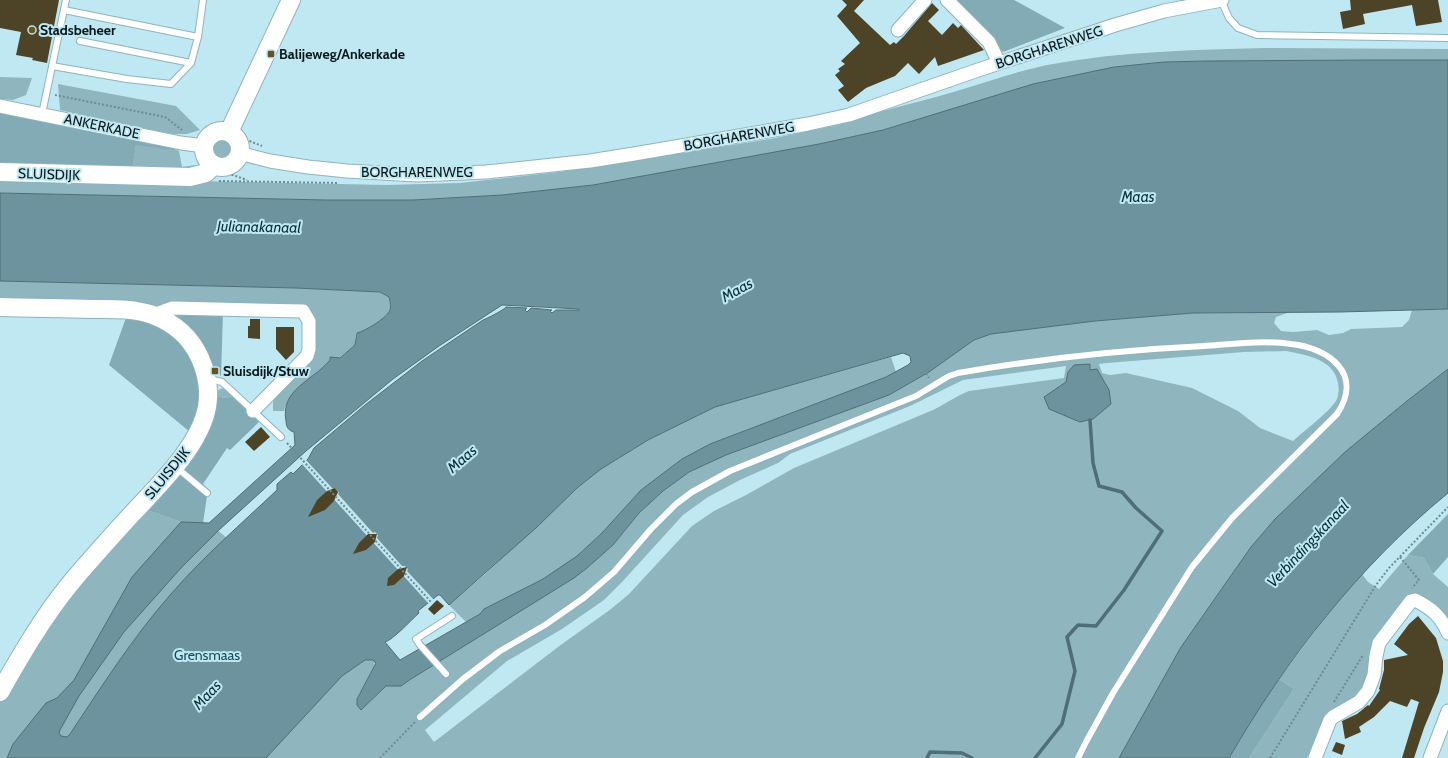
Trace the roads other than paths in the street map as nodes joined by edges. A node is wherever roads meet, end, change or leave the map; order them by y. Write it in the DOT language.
graph roads {
  1 [pos="66,0"];
  2 [pos="203,0"];
  3 [pos="291,0"];
  4 [pos="925,0"];
  5 [pos="946,0"];
  6 [pos="1222,0"];
  7 [pos="64,10"];
  8 [pos="898,30"];
  9 [pos="198,37"];
  10 [pos="1448,38"];
  11 [pos="80,41"];
  12 [pos="191,63"];
  13 [pos="999,63"];
  14 [pos="52,66"];
  15 [pos="0,106"];
  16 [pos="42,114"];
  17 [pos="235,141"];
  18 [pos="204,146"];
  19 [pos="218,171"];
  20 [pos="0,172"];
  21 [pos="0,307"];
  22 [pos="153,315"];
  23 [pos="208,378"];
  24 [pos="253,411"];
  25 [pos="281,437"];
  26 [pos="176,466"];
  27 [pos="206,493"];
  28 [pos="452,616"];
  29 [pos="1448,633"];
  30 [pos="446,674"];
  31 [pos="0,692"];
  32 [pos="1448,711"];
  33 [pos="420,717"];
  34 [pos="1078,758"];
  35 [pos="1315,758"];
  36 [pos="1430,758"];
  1 -- 7 [label="lane"];
  2 -- 9 [label="lane"];
  3 -- 17 [label="street"];
  4 -- 8 [label="street"];
  5 -- 13 [label="street"];
  6 -- 10 [label="lane"];
  6 -- 13 [label="street, BORGHARENWEG"];
  7 -- 9 [label="lane"];
  7 -- 14 [label="lane"];
  9 -- 12 [label="lane"];
  11 -- 12 [label="lane"];
  12 -- 14 [label="lane"];
  13 -- 17 [label="street, BORGHARENWEG"];
  14 -- 16 [label="lane"];
  15 -- 16 [label="street, ANKERKADE"];
  16 -- 18 [label="street, ANKERKADE"];
  17 -- 18 [label="street"];
  17 -- 19 [label="street"];
  18 -- 19 [label="street"];
  19 -- 20 [label="street, SLUISDIJK"];
  21 -- 22 [label="street, SLUISDIJK"];
  22 -- 23 [label="street, SLUISDIJK"];
  22 -- 24 [label="street"];
  23 -- 24 [label="lane"];
  23 -- 26 [label="street, SLUISDIJK"];
  24 -- 25 [label="lane"];
  26 -- 27 [label="lane"];
  26 -- 31 [label="street, SLUISDIJK"];
  28 -- 30 [label="lane"];
  29 -- 35 [label="street"];
  32 -- 36 [label="street"];
  33 -- 34 [label="lane"];
}
